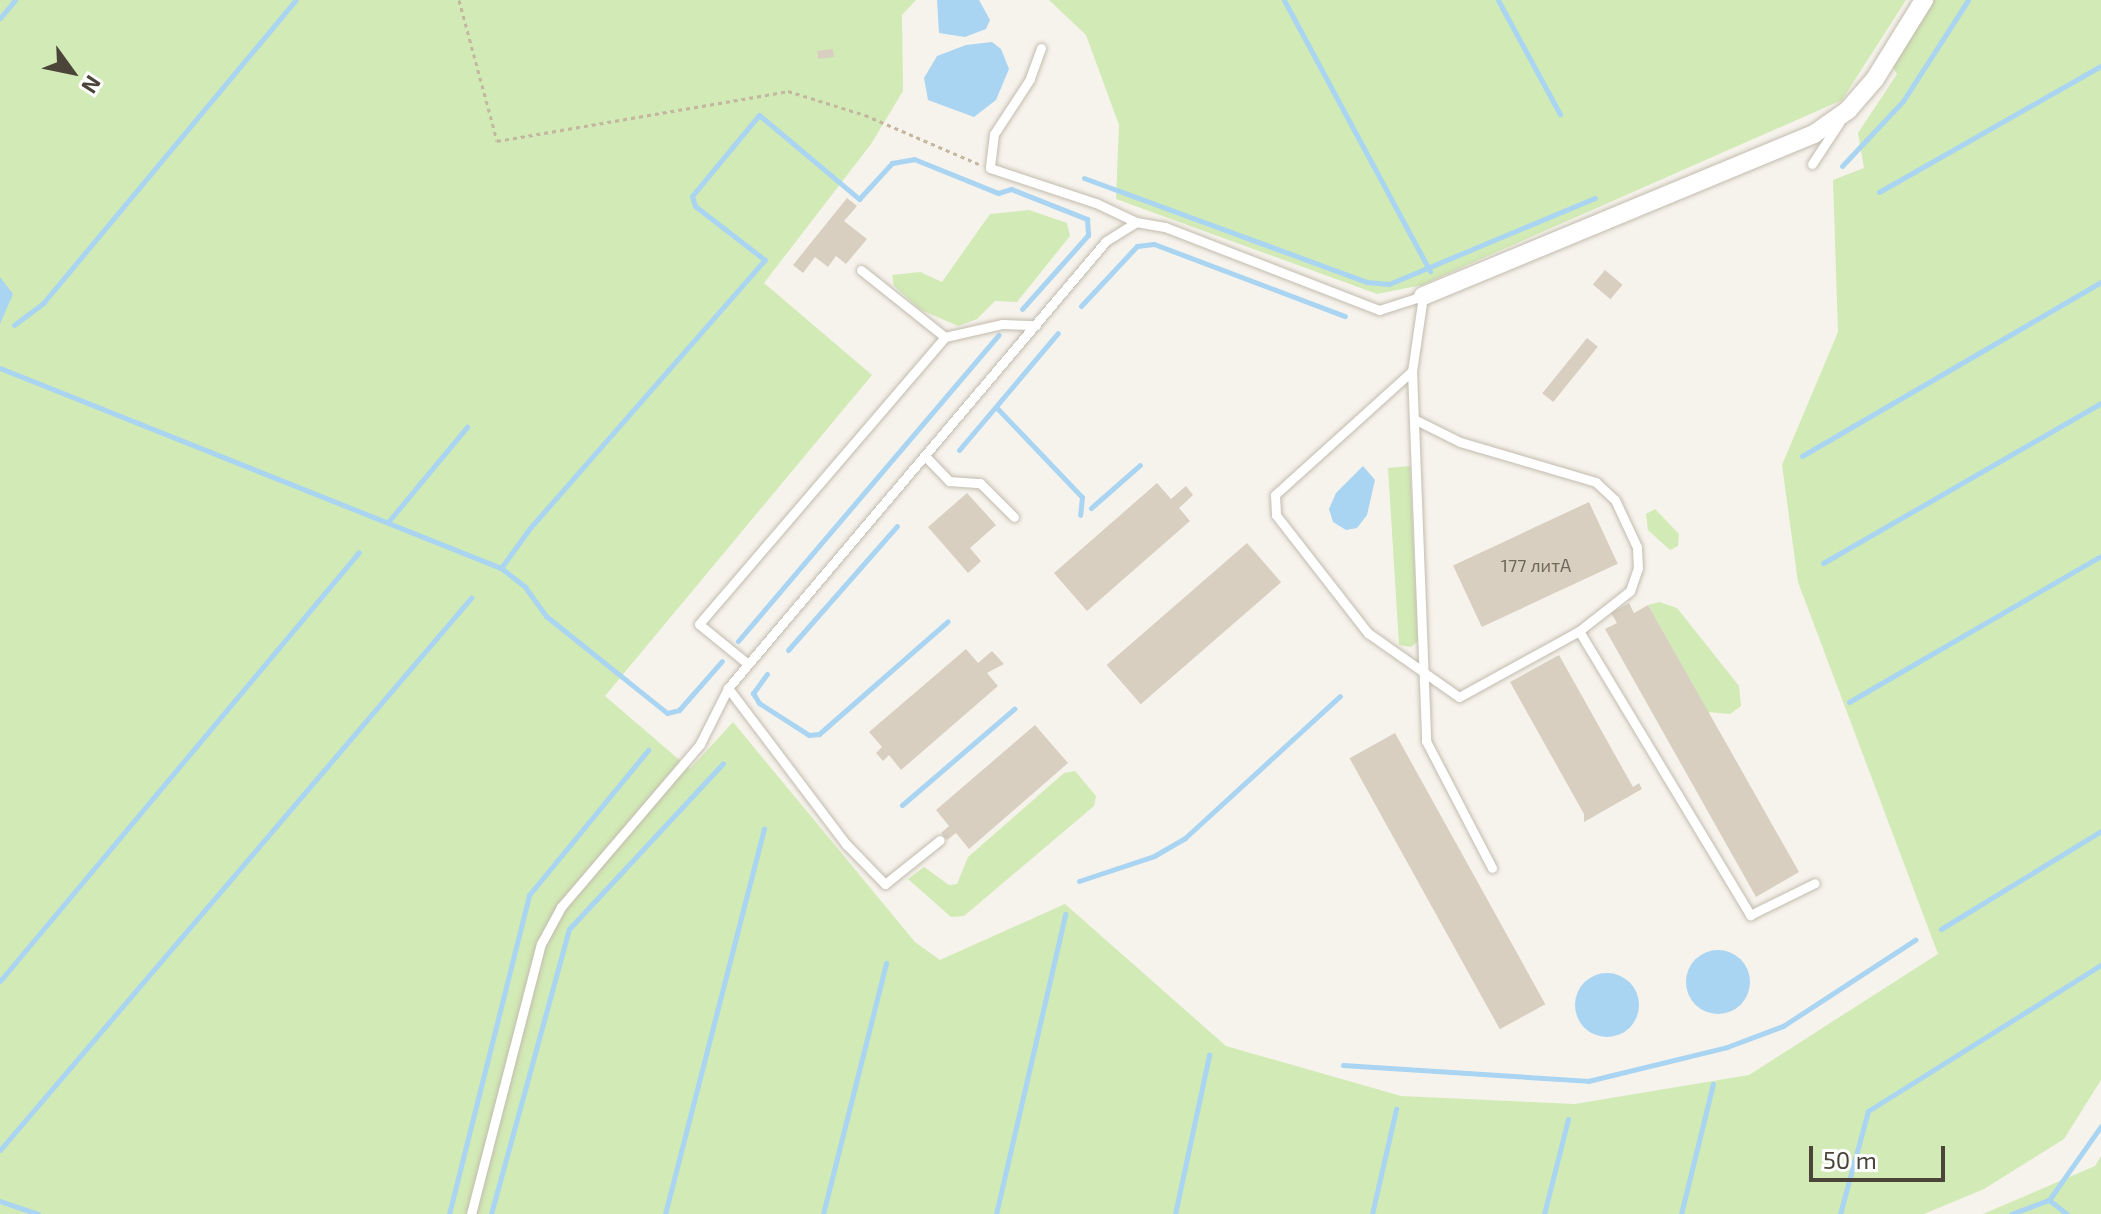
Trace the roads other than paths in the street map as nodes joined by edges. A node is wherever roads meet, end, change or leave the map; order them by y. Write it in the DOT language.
graph roads {
  1 [pos="1924,0"];
  2 [pos="1041,48"];
  3 [pos="1848,110"];
  4 [pos="1812,164"];
  5 [pos="1136,222"];
  6 [pos="861,270"];
  7 [pos="1423,296"];
  8 [pos="1036,325"];
  9 [pos="945,337"];
  10 [pos="1412,371"];
  11 [pos="1414,419"];
  12 [pos="925,456"];
  13 [pos="1014,517"];
  14 [pos="1579,631"];
  15 [pos="748,664"];
  16 [pos="1424,673"];
  17 [pos="728,688"];
  18 [pos="940,840"];
  19 [pos="1492,868"];
  20 [pos="1815,883"];
  21 [pos="471,1214"];
  1 -- 3 [label="street"];
  2 -- 5 [label="lane"];
  3 -- 4 [label="lane"];
  3 -- 7 [label="street"];
  5 -- 7 [label="lane"];
  5 -- 8 [label="lane"];
  6 -- 9 [label="lane"];
  7 -- 10 [label="lane"];
  8 -- 9 [label="lane"];
  8 -- 12 [label="lane"];
  9 -- 15 [label="lane"];
  10 -- 11 [label="lane"];
  10 -- 16 [label="lane"];
  11 -- 14 [label="lane"];
  11 -- 16 [label="lane"];
  12 -- 13 [label="lane"];
  12 -- 15 [label="lane"];
  14 -- 16 [label="lane"];
  14 -- 20 [label="lane"];
  15 -- 17 [label="lane"];
  16 -- 19 [label="lane"];
  17 -- 18 [label="lane"];
  17 -- 21 [label="lane"];
}
